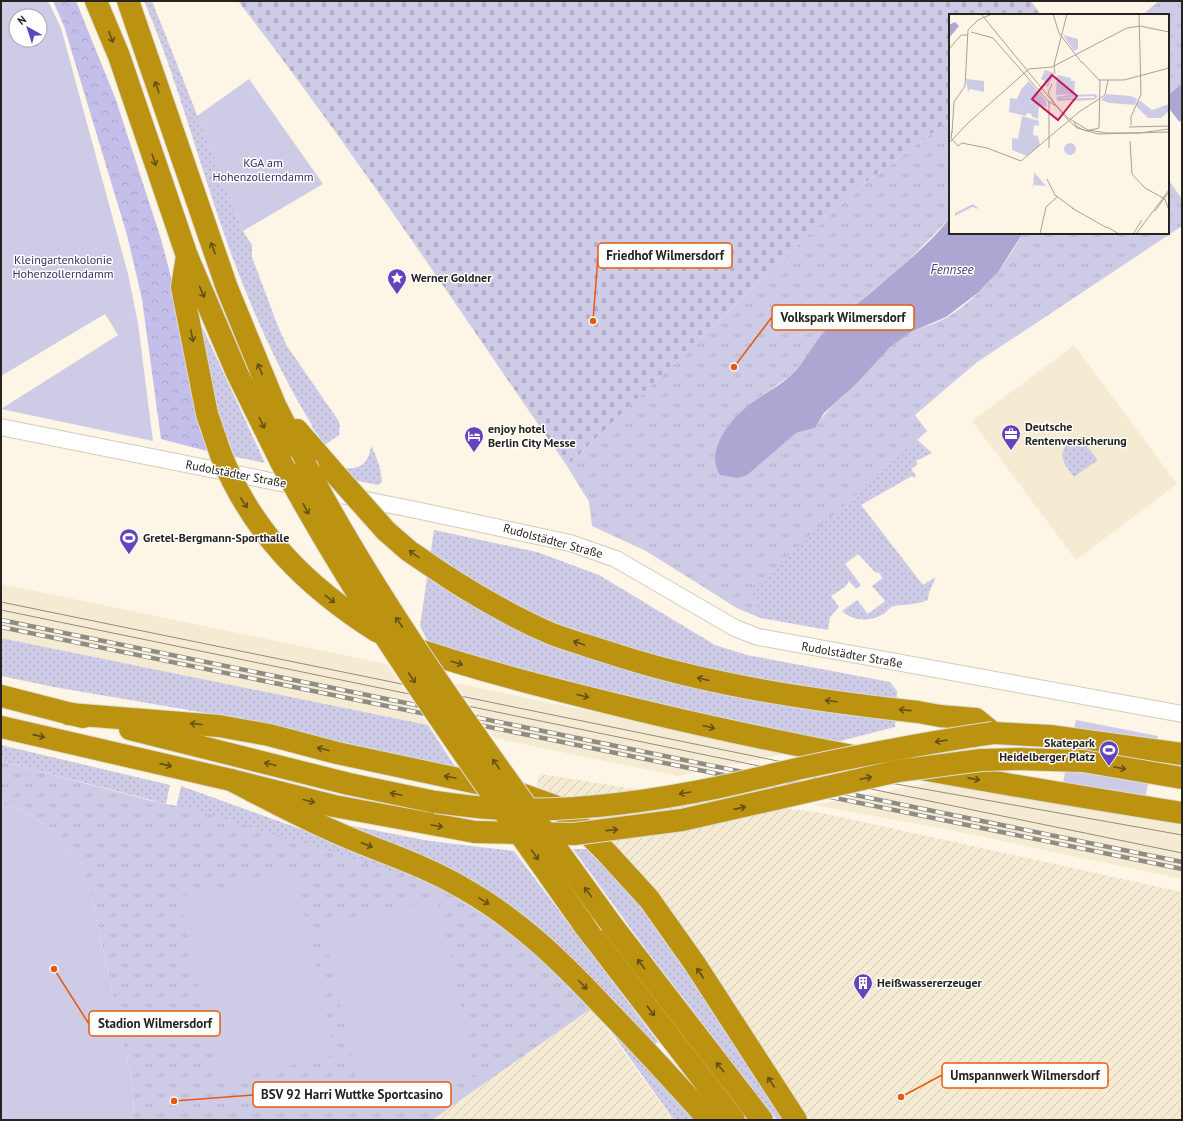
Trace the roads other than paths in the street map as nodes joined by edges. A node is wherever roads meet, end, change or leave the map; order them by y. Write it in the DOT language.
graph roads {
  1 [pos="96,1"];
  2 [pos="128,1"];
  3 [pos="186,256"];
  4 [pos="275,405"];
  5 [pos="1,427"];
  6 [pos="1,696"];
  7 [pos="69,714"];
  8 [pos="1182,714"];
  9 [pos="1,727"];
  10 [pos="993,733"];
  11 [pos="1182,754"];
  12 [pos="1182,778"];
  13 [pos="231,780"];
  14 [pos="1182,813"];
  15 [pos="709,1120"];
  16 [pos="734,1120"];
  17 [pos="762,1120"];
  18 [pos="796,1120"];
  1 -- 3 [label="highway, one-way"];
  4 -- 2 [label="highway, one-way"];
  3 -- 14 [label="highway, one-way, bridge"];
  3 -- 16 [label="highway, one-way, bridge"];
  10 -- 4 [label="highway, one-way, bridge"];
  17 -- 4 [label="highway, one-way, bridge"];
  5 -- 8 [label="street, Rudolstädter Straße"];
  6 -- 7 [label="highway"];
  10 -- 7 [label="highway, one-way, bridge"];
  18 -- 7 [label="highway, one-way"];
  9 -- 13 [label="highway, one-way"];
  10 -- 11 [label="highway"];
  13 -- 12 [label="highway, one-way, bridge"];
  13 -- 15 [label="highway, one-way"];
}
